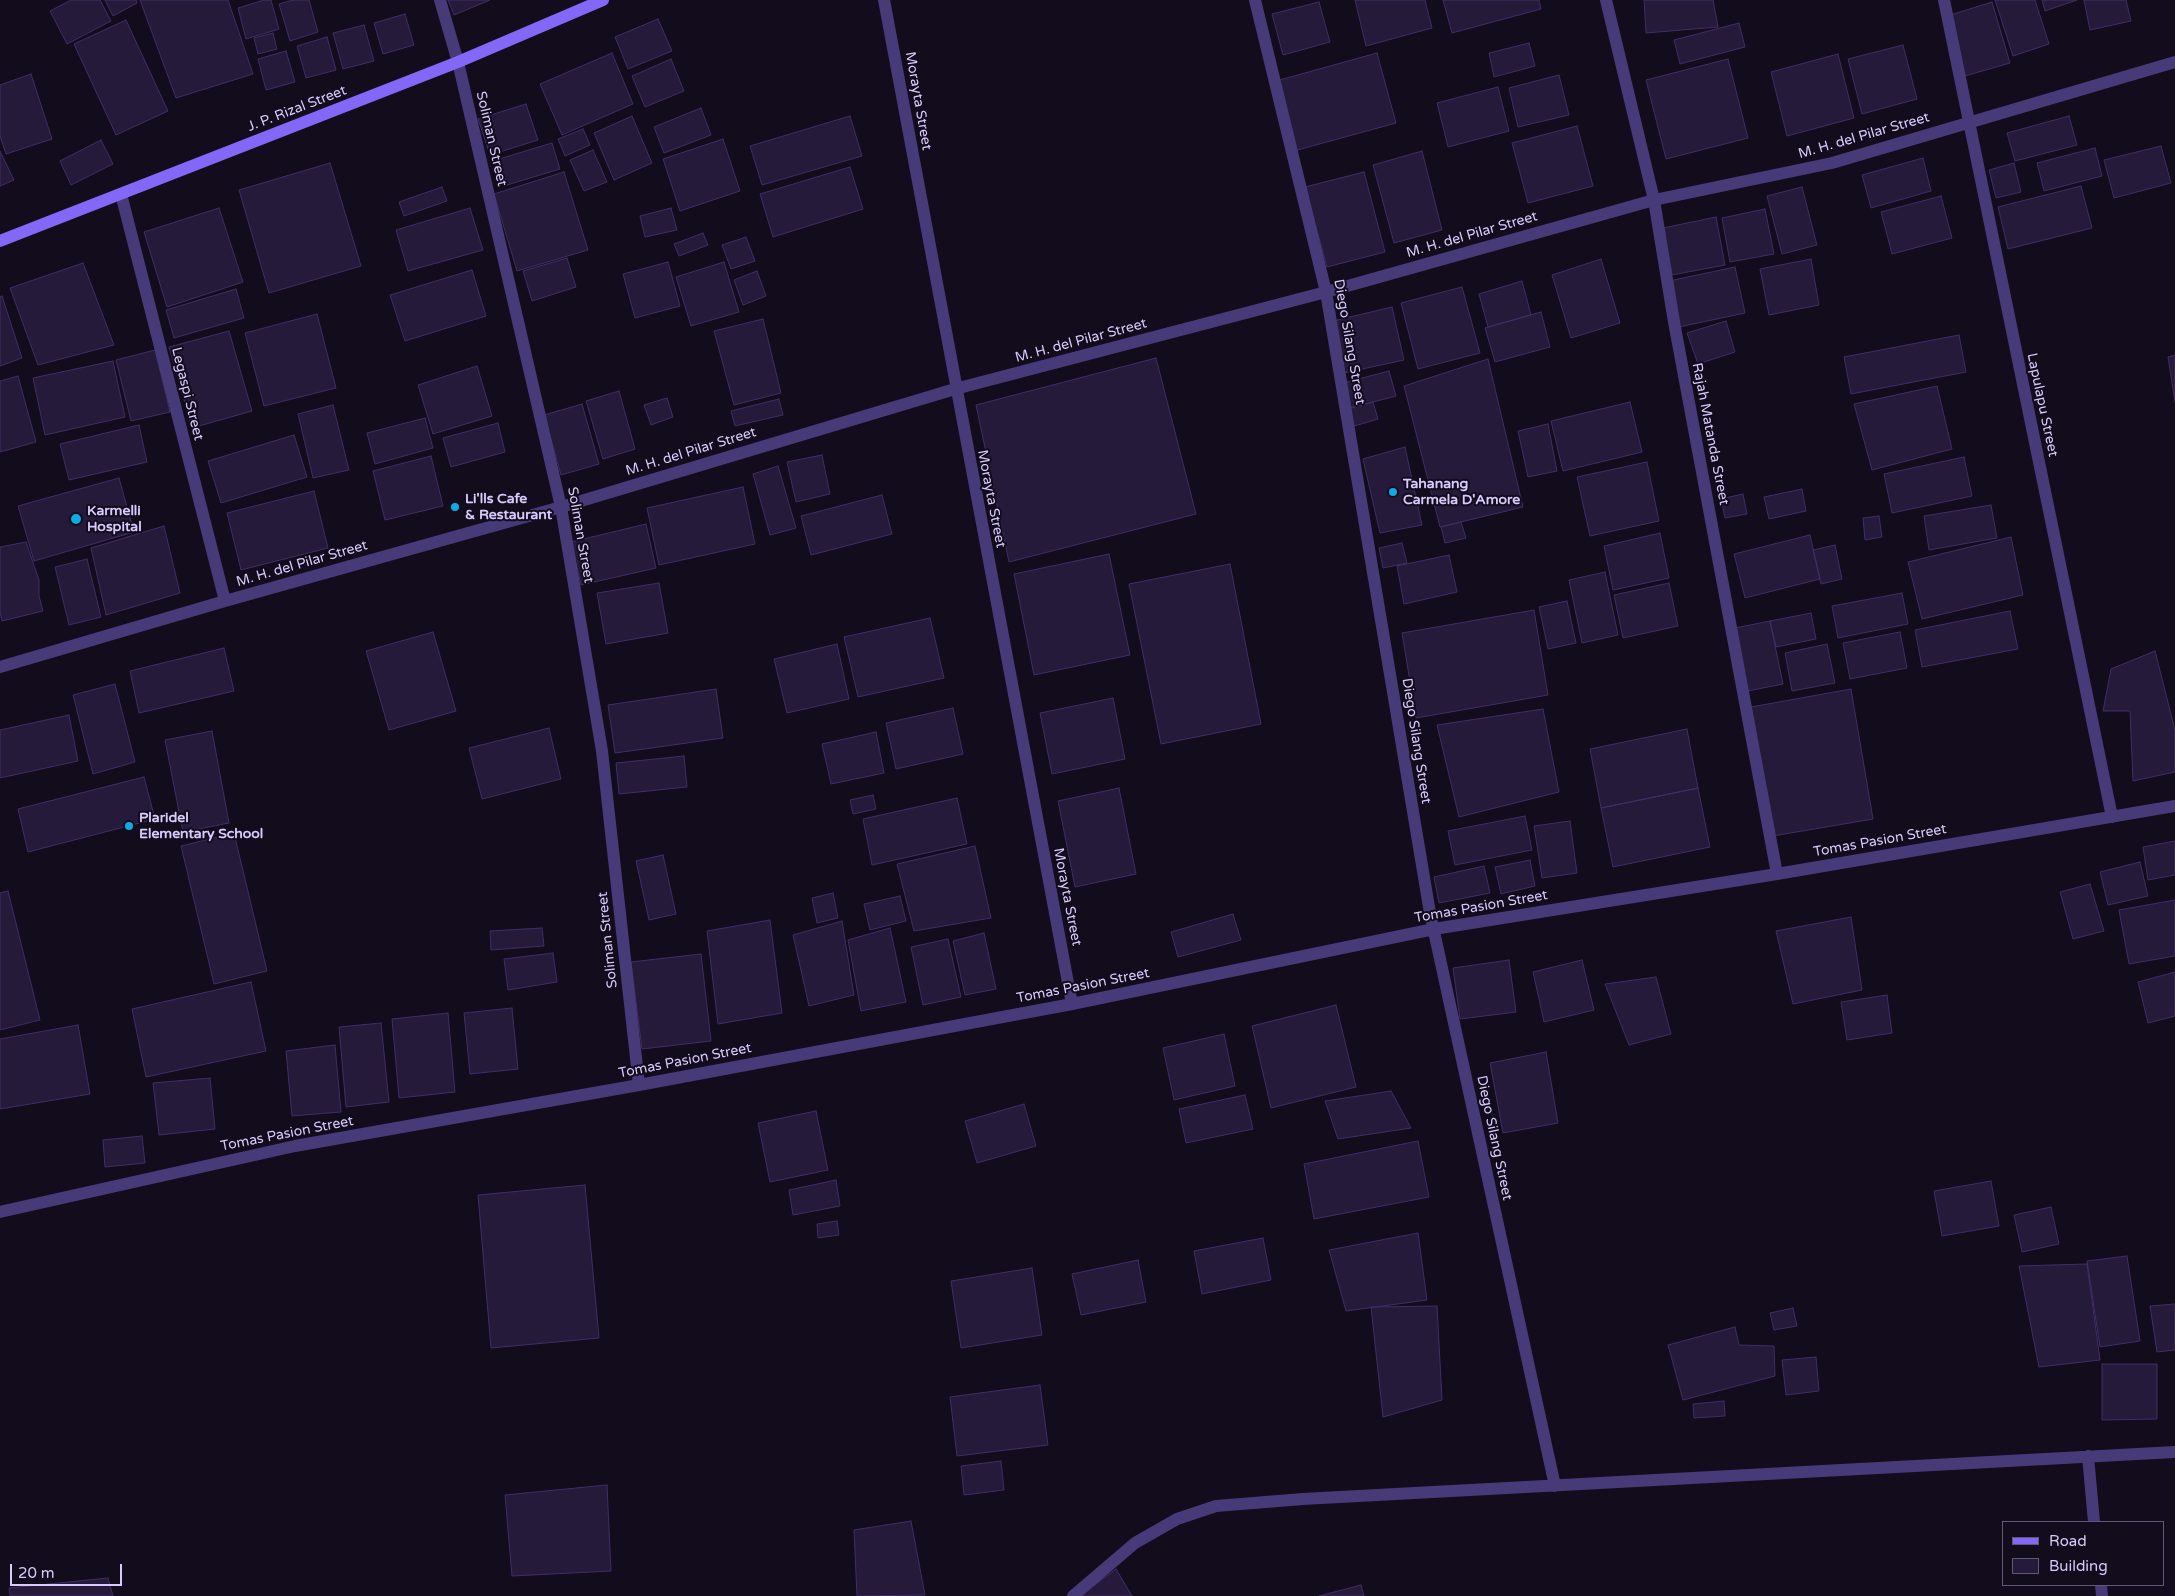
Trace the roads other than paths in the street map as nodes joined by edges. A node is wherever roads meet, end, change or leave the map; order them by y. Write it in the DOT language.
graph roads {
  1 [pos="440,0"];
  2 [pos="603,0"];
  3 [pos="884,0"];
  4 [pos="1255,0"];
  5 [pos="1606,0"];
  6 [pos="1944,0"];
  7 [pos="458,62"];
  8 [pos="2175,62"];
  9 [pos="1968,122"];
  10 [pos="121,194"];
  11 [pos="1654,200"];
  12 [pos="0,241"];
  13 [pos="1326,292"];
  14 [pos="955,389"];
  15 [pos="561,507"];
  16 [pos="225,601"];
  17 [pos="0,667"];
  18 [pos="2175,806"];
  19 [pos="2112,817"];
  20 [pos="1777,874"];
  21 [pos="1434,929"];
  22 [pos="1072,1004"];
  23 [pos="639,1085"];
  24 [pos="0,1212"];
  25 [pos="2175,1452"];
  26 [pos="2088,1456"];
  27 [pos="1555,1486"];
  28 [pos="2094,1521"];
  29 [pos="1073,1596"];
  1 -- 7 [label="street, Soliman Street"];
  2 -- 7 [label="main road, J. P. Rizal Street"];
  3 -- 14 [label="street, Morayta Street"];
  4 -- 13 [label="street, Diego Silang Street"];
  5 -- 11 [label="street, Rajah Matanda Street"];
  6 -- 9 [label="street, Lapulapu Street"];
  7 -- 10 [label="main road, J. P. Rizal Street"];
  7 -- 15 [label="street, Soliman Street"];
  8 -- 9 [label="street, M. H. del Pilar Street"];
  9 -- 11 [label="street, M. H. del Pilar Street"];
  9 -- 19 [label="street, Lapulapu Street"];
  10 -- 12 [label="main road, J. P. Rizal Street"];
  10 -- 16 [label="street, Legaspi Street"];
  11 -- 13 [label="street, M. H. del Pilar Street"];
  11 -- 20 [label="street, Rajah Matanda Street"];
  13 -- 14 [label="street, M. H. del Pilar Street"];
  13 -- 21 [label="street, Diego Silang Street"];
  14 -- 15 [label="street, M. H. del Pilar Street"];
  14 -- 22 [label="street, Morayta Street"];
  15 -- 16 [label="street, M. H. del Pilar Street"];
  15 -- 23 [label="street, Soliman Street"];
  16 -- 17 [label="street, M. H. del Pilar Street"];
  18 -- 19 [label="street, Tomas Pasion Street"];
  19 -- 20 [label="street, Tomas Pasion Street"];
  20 -- 21 [label="street, Tomas Pasion Street"];
  21 -- 22 [label="street, Tomas Pasion Street"];
  21 -- 27 [label="street, Diego Silang Street"];
  22 -- 23 [label="street, Tomas Pasion Street"];
  23 -- 24 [label="street, Tomas Pasion Street"];
  25 -- 26 [label="street"];
  26 -- 27 [label="street"];
  26 -- 28 [label="street"];
  27 -- 29 [label="street"];
}
